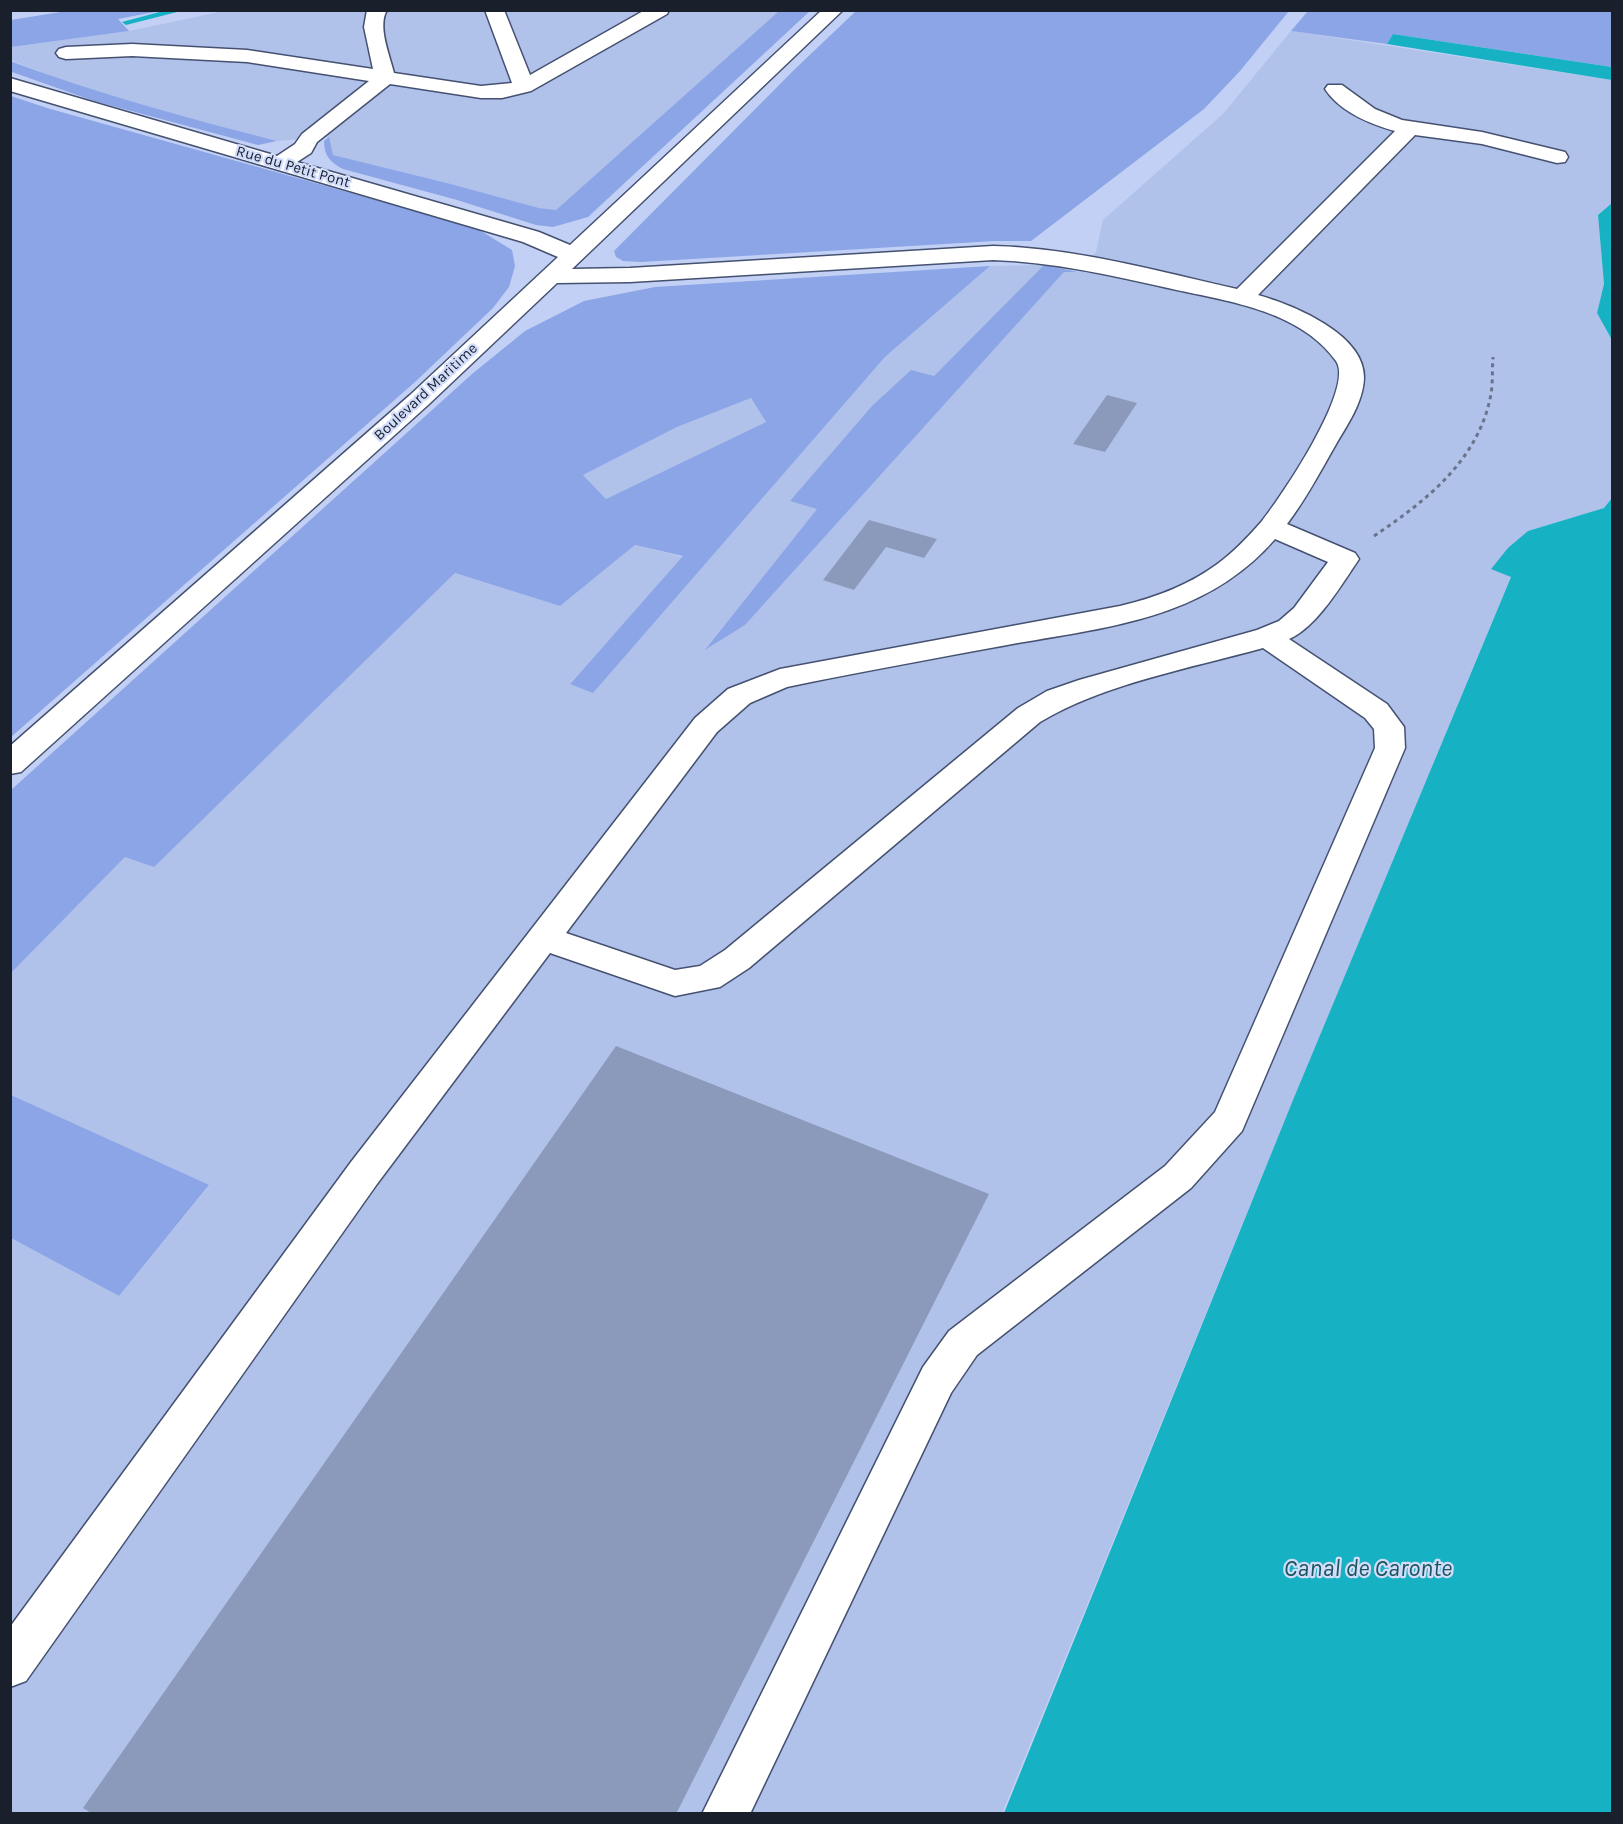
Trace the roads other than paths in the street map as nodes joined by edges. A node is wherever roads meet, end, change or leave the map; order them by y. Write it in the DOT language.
graph roads {
  1 [pos="378,10"];
  2 [pos="494,10"];
  3 [pos="660,10"];
  4 [pos="834,10"];
  5 [pos="66,53"];
  6 [pos="385,78"];
  7 [pos="10,84"];
  8 [pos="524,87"];
  9 [pos="1335,89"];
  10 [pos="1409,129"];
  11 [pos="1557,157"];
  12 [pos="281,164"];
  13 [pos="573,255"];
  14 [pos="551,276"];
  15 [pos="1242,298"];
  16 [pos="1271,527"];
  17 [pos="1267,637"];
  18 [pos="10,764"];
  19 [pos="543,938"];
  20 [pos="10,1665"];
  21 [pos="725,1814"];
  1 -- 6 [label="street"];
  2 -- 8 [label="street"];
  3 -- 8 [label="street"];
  4 -- 13 [label="street, Boulevard Maritime"];
  5 -- 6 [label="street"];
  6 -- 8 [label="street"];
  6 -- 12 [label="street"];
  7 -- 12 [label="street, Rue du Petit Pont"];
  9 -- 10 [label="street"];
  10 -- 11 [label="street"];
  10 -- 15 [label="street"];
  12 -- 13 [label="street, Rue du Petit Pont"];
  13 -- 14 [label="street, Boulevard Maritime"];
  14 -- 15 [label="street"];
  14 -- 18 [label="street, Boulevard Maritime"];
  15 -- 16 [label="street"];
  16 -- 17 [label="street"];
  16 -- 19 [label="street"];
  17 -- 19 [label="street"];
  17 -- 21 [label="street"];
  19 -- 20 [label="street"];
}
